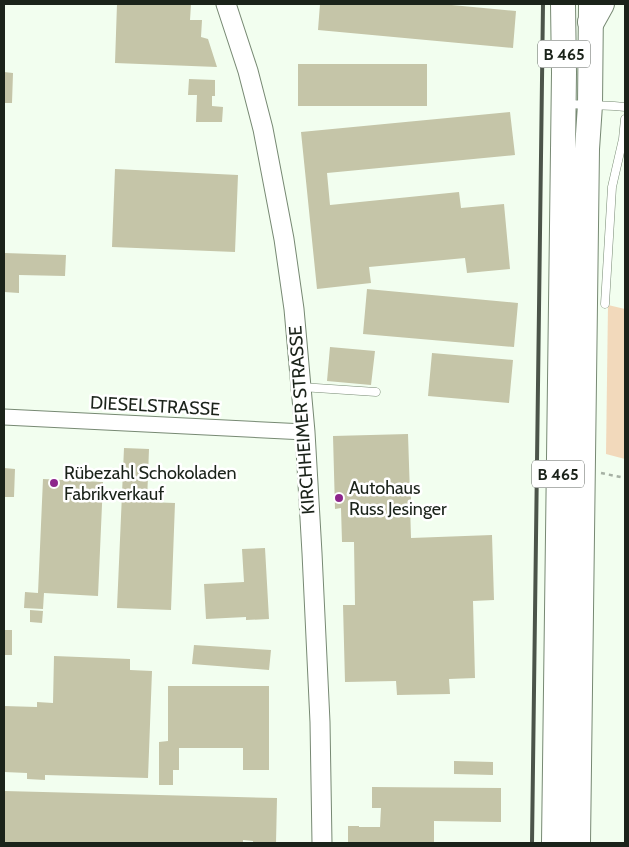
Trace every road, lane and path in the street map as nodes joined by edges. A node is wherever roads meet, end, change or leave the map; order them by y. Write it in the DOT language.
graph roads {
  1 [pos="226,4"];
  2 [pos="563,4"];
  3 [pos="594,10"];
  4 [pos="563,104"];
  5 [pos="590,105"];
  6 [pos="625,107"];
  7 [pos="625,119"];
  8 [pos="605,304"];
  9 [pos="300,387"];
  10 [pos="376,392"];
  11 [pos="4,418"];
  12 [pos="305,432"];
  13 [pos="601,473"];
  14 [pos="625,478"];
  15 [pos="322,843"];
  16 [pos="554,843"];
  17 [pos="578,843"];
  1 -- 9 [label="street, KIRCHHEIMER STRASSE"];
  2 -- 4 [label="main road, B 465"];
  3 -- 5 [label="main road, B 465"];
  4 -- 5 [label="lane"];
  4 -- 16 [label="main road, B 465"];
  5 -- 6 [label="lane"];
  5 -- 17 [label="main road, B 465"];
  7 -- 8 [label="lane"];
  9 -- 10 [label="lane"];
  9 -- 12 [label="street, KIRCHHEIMER STRASSE"];
  11 -- 12 [label="street, DIESELSTRASSE"];
  12 -- 15 [label="street, KIRCHHEIMER STRASSE"];
  13 -- 14 [label="path"];
}
